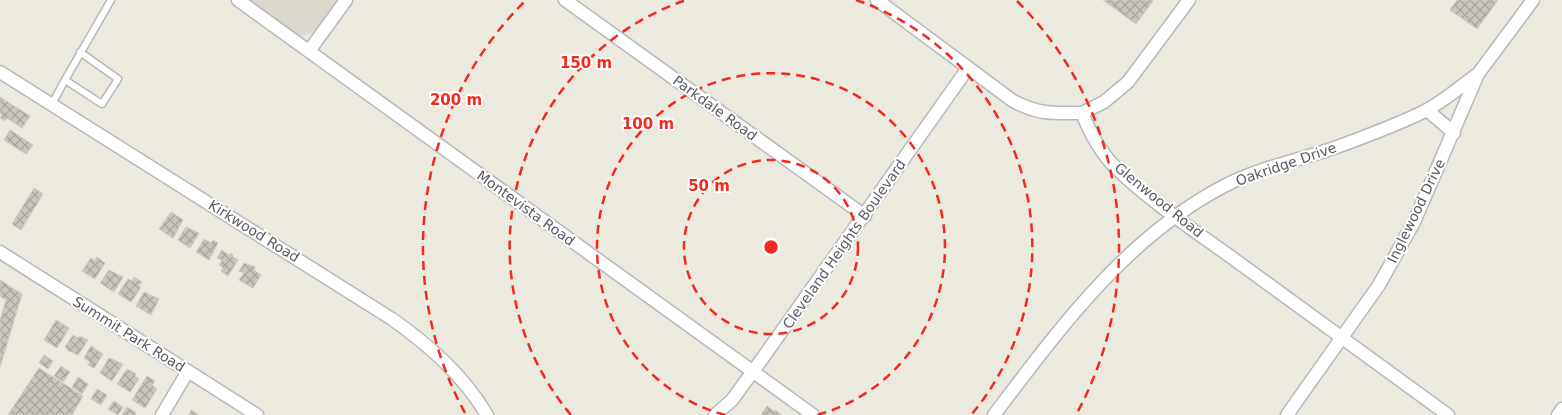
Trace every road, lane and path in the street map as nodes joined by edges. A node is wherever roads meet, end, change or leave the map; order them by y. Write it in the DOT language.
graph roads {
  1 [pos="111,0"];
  2 [pos="238,0"];
  3 [pos="346,0"];
  4 [pos="565,0"];
  5 [pos="876,0"];
  6 [pos="1189,0"];
  7 [pos="1533,0"];
  8 [pos="308,51"];
  9 [pos="80,52"];
  10 [pos="968,68"];
  11 [pos="0,72"];
  12 [pos="1478,74"];
  13 [pos="65,80"];
  14 [pos="52,104"];
  15 [pos="1426,110"];
  16 [pos="1082,113"];
  17 [pos="1454,133"];
  18 [pos="865,216"];
  19 [pos="1175,216"];
  20 [pos="0,252"];
  21 [pos="1343,338"];
  22 [pos="188,371"];
  23 [pos="753,372"];
  24 [pos="1562,409"];
  25 [pos="162,415"];
  26 [pos="257,415"];
  27 [pos="487,415"];
  28 [pos="715,415"];
  29 [pos="813,415"];
  30 [pos="994,415"];
  31 [pos="1287,415"];
  32 [pos="1448,415"];
  33 [pos="1558,415"];
  1 -- 9 [label="lane"];
  2 -- 8 [label="street, Montevista Road"];
  3 -- 8 [label="street"];
  4 -- 18 [label="street, Parkdale Road"];
  5 -- 10 [label="street"];
  6 -- 16 [label="street"];
  7 -- 12 [label="street, Inglewood Drive"];
  8 -- 23 [label="street, Montevista Road"];
  9 -- 13 [label="lane"];
  9 -- 13 [label="lane"];
  10 -- 16 [label="street"];
  10 -- 18 [label="street, Cleveland Heights Boulevard"];
  11 -- 14 [label="street, Kirkwood Road"];
  12 -- 15 [label="street, Oakridge Drive"];
  12 -- 17 [label="street, Inglewood Drive"];
  13 -- 14 [label="lane"];
  14 -- 27 [label="street, Kirkwood Road"];
  15 -- 17 [label="street"];
  15 -- 19 [label="street, Oakridge Drive"];
  16 -- 19 [label="street, Glenwood Road"];
  17 -- 21 [label="street, Inglewood Drive"];
  18 -- 23 [label="street, Cleveland Heights Boulevard"];
  19 -- 21 [label="street, Glenwood Road"];
  19 -- 30 [label="street, Oakridge Drive"];
  20 -- 22 [label="street, Summit Park Road"];
  21 -- 31 [label="street, Inglewood Drive"];
  21 -- 32 [label="street, Glenwood Road"];
  22 -- 25 [label="street"];
  22 -- 26 [label="street, Summit Park Road"];
  23 -- 28 [label="street, Cleveland Heights Boulevard"];
  23 -- 29 [label="street, Montevista Road"];
  24 -- 33 [label="street"];
}
